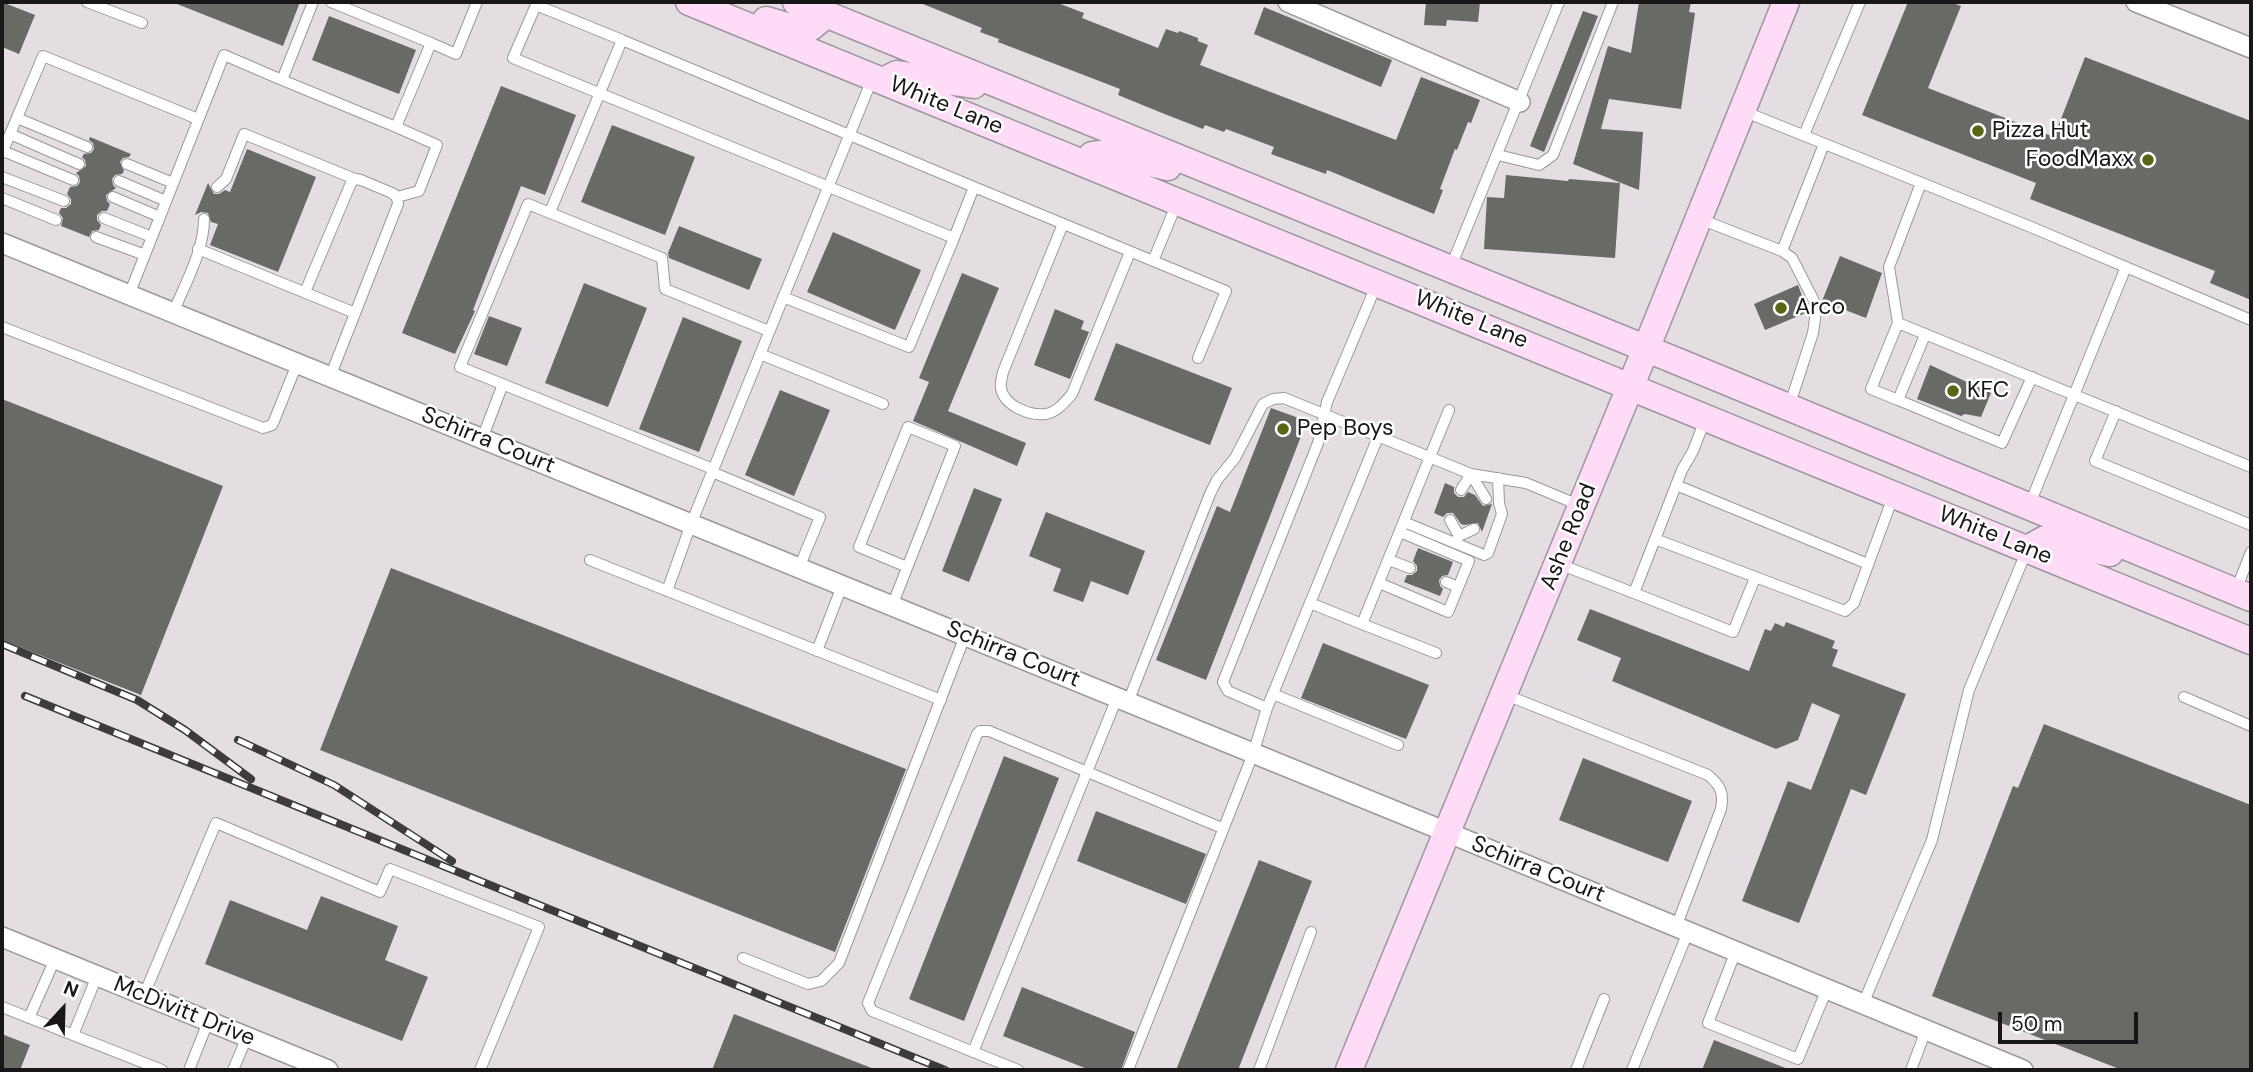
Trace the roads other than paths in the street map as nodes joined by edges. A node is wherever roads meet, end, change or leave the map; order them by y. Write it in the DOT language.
graph roads {
  1 [pos="87,2"];
  2 [pos="313,2"];
  3 [pos="331,2"];
  4 [pos="477,2"];
  5 [pos="689,2"];
  6 [pos="701,2"];
  7 [pos="796,2"];
  8 [pos="1288,2"];
  9 [pos="1559,2"];
  10 [pos="1613,2"];
  11 [pos="1786,2"];
  12 [pos="1860,2"];
  13 [pos="2136,2"];
  14 [pos="829,8"];
  15 [pos="2183,10"];
  16 [pos="142,23"];
  17 [pos="622,40"];
  18 [pos="431,43"];
  19 [pos="2251,48"];
  20 [pos="879,79"];
  21 [pos="282,80"];
  22 [pos="1018,92"];
  23 [pos="600,93"];
  24 [pos="1520,102"];
  25 [pos="1742,110"];
  26 [pos="17,118"];
  27 [pos="198,120"];
  28 [pos="396,127"];
  29 [pos="10,134"];
  30 [pos="849,135"];
  31 [pos="1804,135"];
  32 [pos="1824,144"];
  33 [pos="87,147"];
  34 [pos="2,152"];
  35 [pos="1497,155"];
  36 [pos="1085,163"];
  37 [pos="79,164"];
  38 [pos="127,164"];
  39 [pos="2,177"];
  40 [pos="355,179"];
  41 [pos="73,180"];
  42 [pos="119,181"];
  43 [pos="173,183"];
  44 [pos="1921,183"];
  45 [pos="828,186"];
  46 [pos="1248,186"];
  47 [pos="974,187"];
  48 [pos="222,189"];
  49 [pos="113,197"];
  50 [pos="397,197"];
  51 [pos="2,198"];
  52 [pos="64,201"];
  53 [pos="166,201"];
  54 [pos="1178,201"];
  55 [pos="550,212"];
  56 [pos="160,217"];
  57 [pos="104,218"];
  58 [pos="1699,218"];
  59 [pos="56,220"];
  60 [pos="208,220"];
  61 [pos="1063,224"];
  62 [pos="96,237"];
  63 [pos="152,237"];
  64 [pos="954,238"];
  65 [pos="2,243"];
  66 [pos="198,250"];
  67 [pos="1782,251"];
  68 [pos="1130,252"];
  69 [pos="145,255"];
  70 [pos="1153,261"];
  71 [pos="2126,267"];
  72 [pos="1450,269"];
  73 [pos="1378,282"];
  74 [pos="305,292"];
  75 [pos="129,295"];
  76 [pos="783,297"];
  77 [pos="355,313"];
  78 [pos="173,314"];
  79 [pos="2251,320"];
  80 [pos="1898,323"];
  81 [pos="2,327"];
  82 [pos="769,331"];
  83 [pos="1925,335"];
  84 [pos="1646,349"];
  85 [pos="760,354"];
  86 [pos="1198,358"];
  87 [pos="297,364"];
  88 [pos="330,377"];
  89 [pos="2032,377"];
  90 [pos="503,384"];
  91 [pos="1630,385"];
  92 [pos="2075,394"];
  93 [pos="1898,400"];
  94 [pos="883,404"];
  95 [pos="1789,407"];
  96 [pos="1449,410"];
  97 [pos="2116,411"];
  98 [pos="1326,416"];
  99 [pos="1706,417"];
  100 [pos="1377,437"];
  101 [pos="482,439"];
  102 [pos="1430,459"];
  103 [pos="2251,467"];
  104 [pos="713,471"];
  105 [pos="1471,474"];
  106 [pos="1498,478"];
  107 [pos="1676,485"];
  108 [pos="1461,490"];
  109 [pos="1895,494"];
  110 [pos="1476,495"];
  111 [pos="1486,499"];
  112 [pos="1581,506"];
  113 [pos="2029,506"];
  114 [pos="1450,520"];
  115 [pos="691,524"];
  116 [pos="2251,525"];
  117 [pos="1402,527"];
  118 [pos="1469,527"];
  119 [pos="1655,539"];
  120 [pos="1457,540"];
  121 [pos="2027,549"];
  122 [pos="2251,552"];
  123 [pos="1389,559"];
  124 [pos="590,560"];
  125 [pos="1558,564"];
  126 [pos="1868,564"];
  127 [pos="2176,567"];
  128 [pos="799,568"];
  129 [pos="907,568"];
  130 [pos="1410,568"];
  131 [pos="1755,578"];
  132 [pos="1446,582"];
  133 [pos="1379,583"];
  134 [pos="842,586"];
  135 [pos="1458,587"];
  136 [pos="667,591"];
  137 [pos="1634,593"];
  138 [pos="2244,595"];
  139 [pos="1310,603"];
  140 [pos="892,606"];
  141 [pos="2201,621"];
  142 [pos="1363,624"];
  143 [pos="965,636"];
  144 [pos="2251,636"];
  145 [pos="2251,641"];
  146 [pos="817,651"];
  147 [pos="1436,653"];
  148 [pos="1273,694"];
  149 [pos="1505,694"];
  150 [pos="2184,697"];
  151 [pos="941,700"];
  152 [pos="1123,700"];
  153 [pos="1267,708"];
  154 [pos="2251,726"];
  155 [pos="1398,745"];
  156 [pos="1253,754"];
  157 [pos="1087,772"];
  158 [pos="1222,828"];
  159 [pos="1448,833"];
  160 [pos="1682,929"];
  161 [pos="1311,932"];
  162 [pos="2,937"];
  163 [pos="1736,951"];
  164 [pos="743,958"];
  165 [pos="55,959"];
  166 [pos="97,976"];
  167 [pos="1827,989"];
  168 [pos="144,995"];
  169 [pos="1604,999"];
  170 [pos="1863,1004"];
  171 [pos="2,1007"];
  172 [pos="29,1018"];
  173 [pos="208,1022"];
  174 [pos="1926,1030"];
  175 [pos="73,1035"];
  176 [pos="247,1037"];
  177 [pos="973,1052"];
  178 [pos="2001,1066"];
  179 [pos="162,1070"];
  180 [pos="189,1070"];
  181 [pos="233,1070"];
  182 [pos="328,1070"];
  183 [pos="480,1070"];
  184 [pos="1018,1070"];
  185 [pos="1128,1070"];
  186 [pos="1259,1070"];
  187 [pos="1349,1070"];
  188 [pos="1576,1070"];
  189 [pos="1632,1070"];
  190 [pos="1911,1070"];
  191 [pos="2023,1070"];
  1 -- 16 [label="lane"];
  2 -- 21 [label="lane"];
  3 -- 18 [label="lane"];
  4 -- 18 [label="lane"];
  5 -- 20 [label="main road, White Lane"];
  6 -- 14 [label="main road"];
  7 -- 14 [label="main road, White Lane"];
  8 -- 24 [label="street"];
  9 -- 24 [label="lane"];
  10 -- 35 [label="lane"];
  11 -- 25 [label="main road, Ashe Road"];
  12 -- 31 [label="lane"];
  13 -- 15 [label="street"];
  14 -- 22 [label="main road, White Lane"];
  15 -- 19 [label="street"];
  17 -- 23 [label="lane"];
  17 -- 23 [label="lane"];
  17 -- 30 [label="lane"];
  18 -- 28 [label="lane"];
  20 -- 22 [label="main road"];
  20 -- 30 [label="lane"];
  20 -- 36 [label="main road, White Lane"];
  21 -- 27 [label="lane"];
  21 -- 28 [label="lane"];
  22 -- 46 [label="main road, White Lane"];
  23 -- 45 [label="lane"];
  23 -- 55 [label="lane"];
  24 -- 35 [label="lane"];
  25 -- 31 [label="lane"];
  25 -- 58 [label="main road, Ashe Road"];
  26 -- 27 [label="lane"];
  26 -- 29 [label="lane"];
  26 -- 33 [label="lane"];
  27 -- 43 [label="lane"];
  28 -- 50 [label="lane"];
  29 -- 34 [label="lane"];
  29 -- 37 [label="lane"];
  30 -- 45 [label="lane"];
  30 -- 47 [label="lane"];
  31 -- 32 [label="lane"];
  32 -- 44 [label="lane"];
  32 -- 67 [label="lane"];
  34 -- 41 [label="lane"];
  35 -- 72 [label="lane"];
  36 -- 46 [label="main road"];
  36 -- 54 [label="main road, White Lane"];
  38 -- 43 [label="lane"];
  39 -- 52 [label="lane"];
  40 -- 48 [label="lane"];
  40 -- 50 [label="lane"];
  40 -- 74 [label="lane"];
  42 -- 53 [label="lane"];
  43 -- 53 [label="lane"];
  44 -- 71 [label="lane"];
  44 -- 80 [label="lane"];
  45 -- 64 [label="lane"];
  45 -- 76 [label="lane"];
  46 -- 72 [label="main road, White Lane"];
  47 -- 61 [label="lane"];
  47 -- 64 [label="lane"];
  49 -- 56 [label="lane"];
  50 -- 77 [label="lane"];
  51 -- 59 [label="lane"];
  53 -- 56 [label="lane"];
  54 -- 70 [label="lane"];
  54 -- 73 [label="main road, White Lane"];
  55 -- 82 [label="lane"];
  55 -- 90 [label="lane"];
  56 -- 63 [label="lane"];
  57 -- 63 [label="lane"];
  58 -- 67 [label="lane"];
  58 -- 84 [label="main road, Ashe Road"];
  60 -- 66 [label="lane"];
  61 -- 68 [label="lane"];
  61 -- 68 [label="lane"];
  62 -- 69 [label="lane"];
  63 -- 69 [label="lane"];
  64 -- 76 [label="lane"];
  65 -- 75 [label="street, Schirra Court"];
  66 -- 74 [label="lane"];
  66 -- 78 [label="lane"];
  67 -- 95 [label="lane"];
  68 -- 70 [label="lane"];
  69 -- 75 [label="lane"];
  70 -- 86 [label="lane"];
  71 -- 79 [label="lane"];
  71 -- 92 [label="lane"];
  72 -- 84 [label="main road, White Lane"];
  73 -- 91 [label="main road, White Lane"];
  73 -- 98 [label="lane"];
  74 -- 77 [label="lane"];
  75 -- 78 [label="street, Schirra Court"];
  76 -- 82 [label="lane"];
  77 -- 88 [label="lane"];
  78 -- 87 [label="street, Schirra Court"];
  80 -- 83 [label="lane"];
  80 -- 93 [label="lane"];
  81 -- 87 [label="lane"];
  82 -- 85 [label="lane"];
  83 -- 89 [label="lane"];
  83 -- 93 [label="lane"];
  84 -- 91 [label="main road, Ashe Road"];
  84 -- 95 [label="main road, White Lane"];
  85 -- 94 [label="lane"];
  85 -- 104 [label="lane"];
  87 -- 88 [label="street, Schirra Court"];
  88 -- 101 [label="street, Schirra Court"];
  89 -- 92 [label="lane"];
  89 -- 93 [label="lane"];
  90 -- 101 [label="lane"];
  90 -- 104 [label="lane"];
  91 -- 99 [label="main road, White Lane"];
  91 -- 112 [label="main road, Ashe Road"];
  92 -- 97 [label="lane"];
  92 -- 113 [label="lane"];
  95 -- 113 [label="main road, White Lane"];
  96 -- 102 [label="lane"];
  97 -- 103 [label="lane"];
  97 -- 116 [label="lane"];
  98 -- 100 [label="lane"];
  98 -- 152 [label="lane"];
  98 -- 153 [label="lane"];
  99 -- 107 [label="lane"];
  99 -- 109 [label="main road, White Lane"];
  100 -- 102 [label="lane"];
  100 -- 139 [label="lane"];
  101 -- 115 [label="street, Schirra Court"];
  102 -- 105 [label="lane"];
  102 -- 117 [label="lane"];
  104 -- 115 [label="lane"];
  104 -- 128 [label="lane"];
  105 -- 106 [label="lane"];
  105 -- 108 [label="lane"];
  105 -- 110 [label="lane"];
  105 -- 111 [label="lane"];
  106 -- 112 [label="lane"];
  106 -- 120 [label="lane"];
  107 -- 119 [label="lane"];
  107 -- 126 [label="lane"];
  109 -- 113 [label="main road"];
  109 -- 121 [label="main road, White Lane"];
  109 -- 126 [label="lane"];
  112 -- 125 [label="main road, Ashe Road"];
  113 -- 127 [label="main road, White Lane"];
  114 -- 120 [label="lane"];
  115 -- 128 [label="street, Schirra Court"];
  115 -- 136 [label="lane"];
  117 -- 120 [label="lane"];
  117 -- 123 [label="lane"];
  117 -- 135 [label="lane"];
  118 -- 120 [label="lane"];
  119 -- 131 [label="lane"];
  119 -- 137 [label="lane"];
  121 -- 127 [label="main road"];
  121 -- 141 [label="main road, White Lane"];
  121 -- 170 [label="lane"];
  122 -- 138 [label="lane"];
  123 -- 130 [label="lane"];
  123 -- 133 [label="lane"];
  124 -- 136 [label="lane"];
  125 -- 137 [label="lane"];
  125 -- 149 [label="main road, Ashe Road"];
  126 -- 131 [label="lane"];
  127 -- 138 [label="main road, White Lane"];
  128 -- 134 [label="street, Schirra Court"];
  129 -- 129 [label="lane"];
  129 -- 140 [label="lane"];
  131 -- 137 [label="lane"];
  132 -- 135 [label="lane"];
  133 -- 135 [label="lane"];
  133 -- 142 [label="lane"];
  134 -- 140 [label="street, Schirra Court"];
  134 -- 146 [label="lane"];
  136 -- 146 [label="lane"];
  139 -- 142 [label="lane"];
  139 -- 148 [label="lane"];
  140 -- 143 [label="street, Schirra Court"];
  141 -- 144 [label="main road"];
  141 -- 145 [label="main road, White Lane"];
  142 -- 147 [label="lane"];
  143 -- 151 [label="lane"];
  143 -- 152 [label="street, Schirra Court"];
  146 -- 151 [label="lane"];
  148 -- 153 [label="lane"];
  148 -- 155 [label="lane"];
  149 -- 159 [label="main road, Ashe Road"];
  149 -- 160 [label="lane"];
  150 -- 154 [label="lane"];
  151 -- 164 [label="lane"];
  152 -- 156 [label="street, Schirra Court"];
  152 -- 157 [label="lane"];
  153 -- 156 [label="lane"];
  156 -- 158 [label="lane"];
  156 -- 159 [label="street, Schirra Court"];
  157 -- 158 [label="lane"];
  157 -- 177 [label="lane"];
  157 -- 177 [label="lane"];
  158 -- 185 [label="lane"];
  159 -- 160 [label="street, Schirra Court"];
  159 -- 187 [label="main road, Ashe Road"];
  160 -- 163 [label="street, Schirra Court"];
  160 -- 189 [label="lane"];
  161 -- 186 [label="lane"];
  162 -- 165 [label="street, McDivitt Drive"];
  163 -- 167 [label="street, Schirra Court"];
  163 -- 167 [label="lane"];
  165 -- 166 [label="street, McDivitt Drive"];
  165 -- 172 [label="lane"];
  166 -- 168 [label="street, McDivitt Drive"];
  166 -- 175 [label="lane"];
  167 -- 170 [label="street, Schirra Court"];
  168 -- 173 [label="street, McDivitt Drive"];
  168 -- 183 [label="lane"];
  169 -- 188 [label="lane"];
  170 -- 174 [label="street, Schirra Court"];
  171 -- 172 [label="lane"];
  172 -- 175 [label="lane"];
  173 -- 176 [label="street, McDivitt Drive"];
  173 -- 180 [label="lane"];
  174 -- 178 [label="street, Schirra Court"];
  174 -- 190 [label="lane"];
  175 -- 179 [label="lane"];
  176 -- 181 [label="lane"];
  176 -- 182 [label="street, McDivitt Drive"];
  177 -- 184 [label="lane"];
  178 -- 191 [label="street, Schirra Court"];
}
